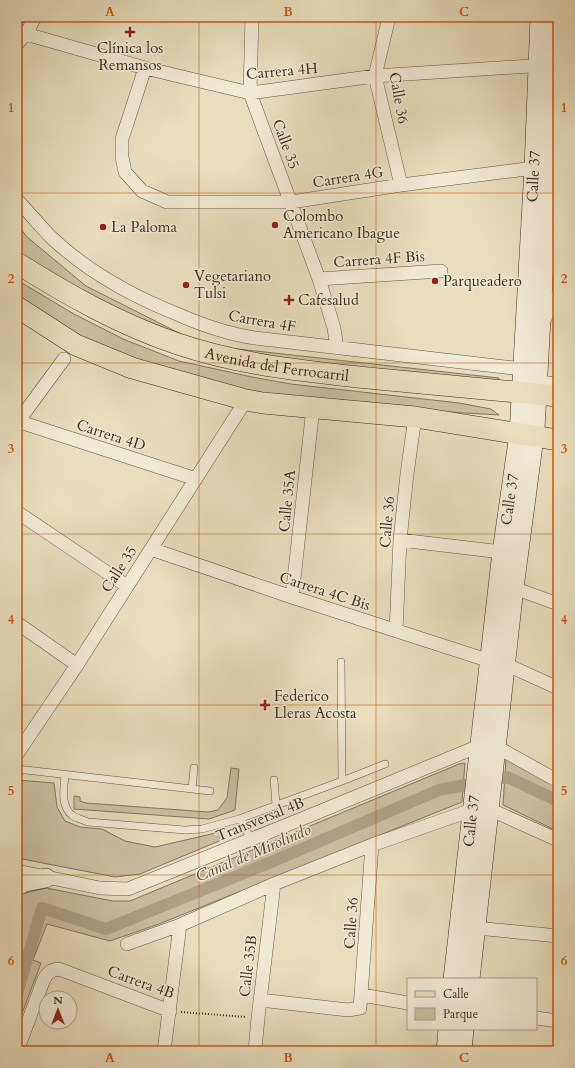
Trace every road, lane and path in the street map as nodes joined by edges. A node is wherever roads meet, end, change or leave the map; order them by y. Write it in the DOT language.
graph roads {
  1 [pos="35,17"];
  2 [pos="252,17"];
  3 [pos="389,17"];
  4 [pos="540,17"];
  5 [pos="556,17"];
  6 [pos="20,36"];
  7 [pos="550,65"];
  8 [pos="145,68"];
  9 [pos="375,76"];
  10 [pos="250,93"];
  11 [pos="547,168"];
  12 [pos="401,185"];
  13 [pos="17,200"];
  14 [pos="291,202"];
  15 [pos="17,262"];
  16 [pos="536,264"];
  17 [pos="440,271"];
  18 [pos="319,279"];
  19 [pos="558,294"];
  20 [pos="17,307"];
  21 [pos="540,327"];
  22 [pos="337,348"];
  23 [pos="64,359"];
  24 [pos="522,369"];
  25 [pos="558,384"];
  26 [pos="532,390"];
  27 [pos="558,396"];
  28 [pos="246,400"];
  29 [pos="313,408"];
  30 [pos="415,417"];
  31 [pos="17,422"];
  32 [pos="526,435"];
  33 [pos="558,440"];
  34 [pos="196,479"];
  35 [pos="17,512"];
  36 [pos="400,540"];
  37 [pos="152,549"];
  38 [pos="502,552"];
  39 [pos="127,586"];
  40 [pos="514,588"];
  41 [pos="292,597"];
  42 [pos="558,604"];
  43 [pos="17,623"];
  44 [pos="396,631"];
  45 [pos="341,662"];
  46 [pos="497,663"];
  47 [pos="77,665"];
  48 [pos="558,688"];
  49 [pos="487,753"];
  50 [pos="17,754"];
  51 [pos="385,764"];
  52 [pos="194,768"];
  53 [pos="17,769"];
  54 [pos="65,774"];
  55 [pos="274,780"];
  56 [pos="342,781"];
  57 [pos="558,781"];
  58 [pos="192,789"];
  59 [pos="210,791"];
  60 [pos="276,805"];
  61 [pos="481,805"];
  62 [pos="239,819"];
  63 [pos="251,840"];
  64 [pos="558,840"];
  65 [pos="372,845"];
  66 [pos="17,871"];
  67 [pos="46,878"];
  68 [pos="274,884"];
  69 [pos="17,886"];
  70 [pos="180,925"];
  71 [pos="476,928"];
  72 [pos="558,936"];
  73 [pos="126,944"];
  74 [pos="453,978"];
  75 [pos="470,978"];
  76 [pos="362,999"];
  77 [pos="260,1000"];
  78 [pos="407,1003"];
  79 [pos="170,1011"];
  80 [pos="258,1018"];
  81 [pos="537,1018"];
  82 [pos="558,1021"];
  83 [pos="448,1030"];
  84 [pos="464,1030"];
  85 [pos="21,1050"];
  86 [pos="164,1051"];
  87 [pos="255,1051"];
  88 [pos="446,1051"];
  89 [pos="462,1051"];
  1 -- 6 [label="street"];
  2 -- 10 [label="street, Calle 35"];
  3 -- 9 [label="street, Calle 36"];
  4 -- 7 [label="main road, Calle 37"];
  5 -- 7 [label="main road, Calle 37"];
  6 -- 8 [label="street, Carrera 4H"];
  7 -- 9 [label="street, Carrera 4H"];
  7 -- 11 [label="main road, Calle 37"];
  8 -- 10 [label="street, Carrera 4H"];
  8 -- 14 [label="street, Carrera 4G"];
  9 -- 10 [label="street, Carrera 4H"];
  9 -- 12 [label="street, Calle 36"];
  10 -- 14 [label="street, Calle 35"];
  11 -- 12 [label="street, Carrera 4G"];
  11 -- 16 [label="main road, Calle 37"];
  12 -- 14 [label="street, Carrera 4G"];
  13 -- 22 [label="street, Carrera 4F"];
  14 -- 18 [label="street, Calle 35"];
  15 -- 26 [label="main road, Avenida del Ferrocarril"];
  16 -- 21 [label="main road, Calle 37"];
  16 -- 24 [label="main road, Calle 37"];
  17 -- 18 [label="street, Carrera 4F Bis"];
  18 -- 22 [label="street, Calle 35"];
  19 -- 21 [label="street"];
  20 -- 28 [label="main road"];
  21 -- 26 [label="main road, Calle 37"];
  22 -- 24 [label="street, Carrera 4F"];
  23 -- 31 [label="street"];
  24 -- 26 [label="main road, Calle 37"];
  25 -- 26 [label="street"];
  26 -- 27 [label="main road, Avenida del Ferrocarril"];
  26 -- 32 [label="main road, Calle 37"];
  28 -- 29 [label="main road"];
  28 -- 34 [label="street, Calle 35"];
  29 -- 30 [label="main road"];
  29 -- 41 [label="street, Calle 35A"];
  30 -- 32 [label="main road"];
  30 -- 36 [label="street, Calle 36"];
  31 -- 34 [label="street, Carrera 4D"];
  32 -- 33 [label="main road"];
  32 -- 38 [label="main road, Calle 37"];
  32 -- 40 [label="main road, Calle 37"];
  34 -- 37 [label="street, Calle 35"];
  35 -- 39 [label="street"];
  36 -- 38 [label="street"];
  36 -- 44 [label="street, Calle 36"];
  37 -- 39 [label="street, Calle 35"];
  37 -- 41 [label="street, Carrera 4C Bis"];
  38 -- 46 [label="main road, Calle 37"];
  39 -- 47 [label="street, Calle 35"];
  40 -- 42 [label="street"];
  40 -- 46 [label="main road, Calle 37"];
  41 -- 44 [label="street, Carrera 4C Bis"];
  43 -- 47 [label="street"];
  44 -- 46 [label="street, Carrera 4C Bis"];
  45 -- 56 [label="lane"];
  46 -- 48 [label="street, Carrera 4C Bis"];
  46 -- 49 [label="main road, Calle 37"];
  47 -- 50 [label="street, Calle 35"];
  49 -- 57 [label="street"];
  49 -- 61 [label="main road, Calle 37"];
  49 -- 63 [label="street, Transversal 4B"];
  51 -- 56 [label="lane"];
  52 -- 58 [label="lane"];
  53 -- 54 [label="lane"];
  54 -- 58 [label="lane"];
  54 -- 62 [label="lane"];
  55 -- 60 [label="lane"];
  56 -- 60 [label="lane"];
  58 -- 59 [label="lane"];
  60 -- 62 [label="lane"];
  61 -- 64 [label="street"];
  61 -- 65 [label="street"];
  61 -- 71 [label="main road, Calle 37"];
  61 -- 74 [label="main road, Calle 37"];
  62 -- 63 [label="lane"];
  63 -- 67 [label="street, Transversal 4B"];
  65 -- 68 [label="street"];
  65 -- 76 [label="street, Calle 36"];
  66 -- 67 [label="street"];
  67 -- 69 [label="main road"];
  68 -- 70 [label="street"];
  68 -- 77 [label="street, Calle 35B"];
  70 -- 73 [label="street"];
  70 -- 79 [label="street"];
  71 -- 72 [label="street"];
  71 -- 75 [label="main road, Calle 37"];
  76 -- 77 [label="street"];
  76 -- 78 [label="street"];
  77 -- 80 [label="street, Calle 35B"];
  79 -- 80 [label="path, Carrera 4B"];
  79 -- 85 [label="street, Carrera 4B"];
  79 -- 86 [label="street"];
  80 -- 87 [label="street, Calle 35B"];
  81 -- 82 [label="street"];
  83 -- 88 [label="main road"];
  84 -- 89 [label="main road"];
}
